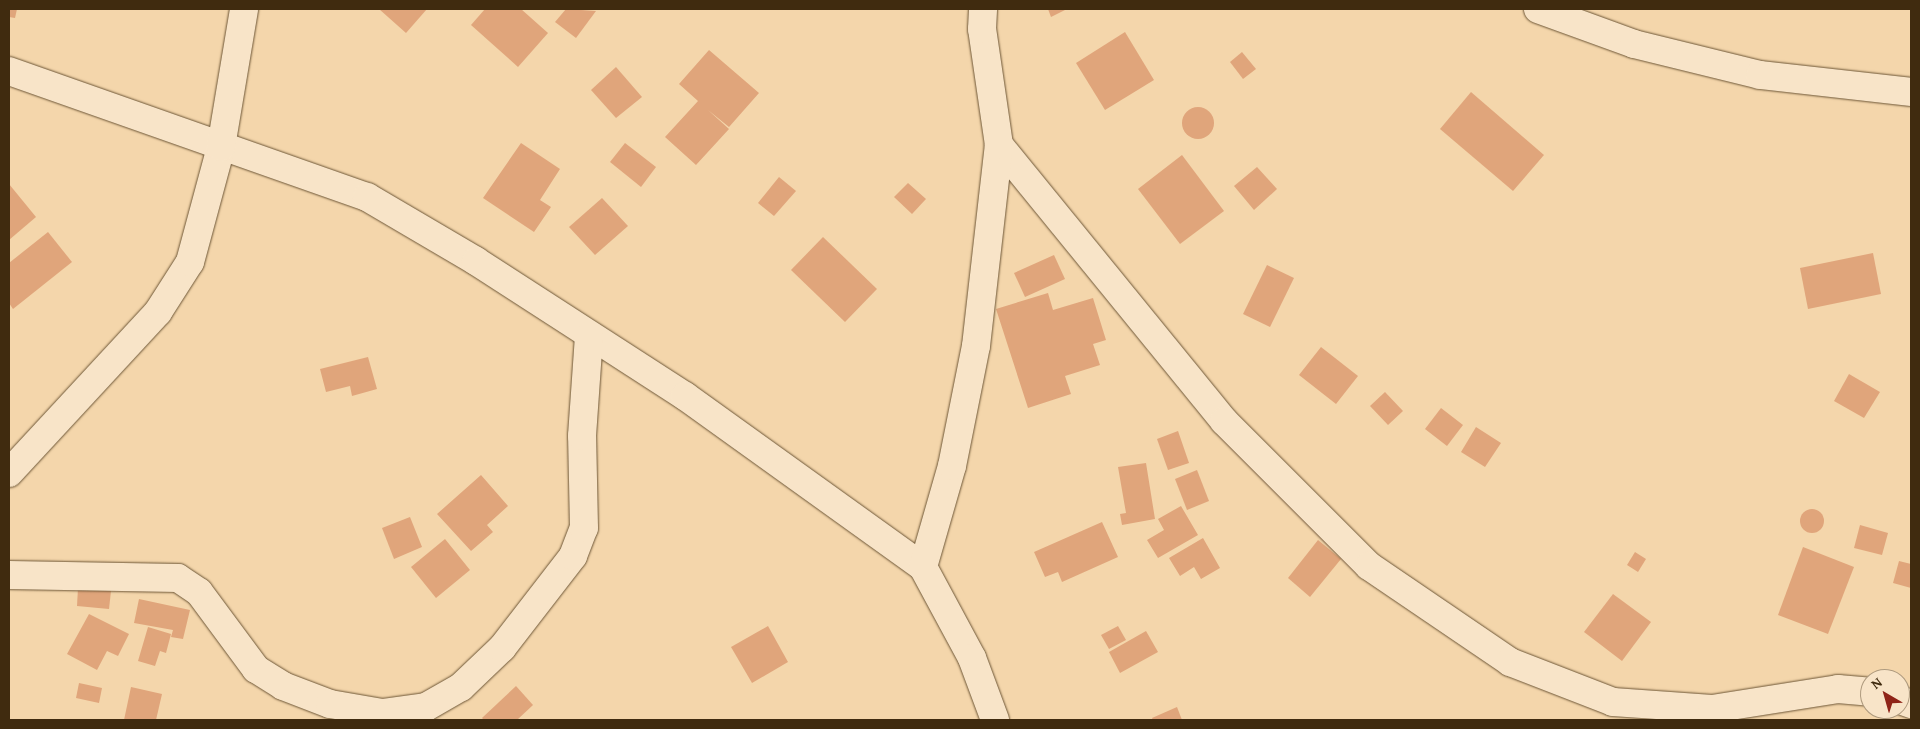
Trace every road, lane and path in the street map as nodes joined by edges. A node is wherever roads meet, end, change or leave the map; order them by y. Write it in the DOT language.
graph roads {
  1 [pos="244,9"];
  2 [pos="983,9"];
  3 [pos="1538,9"];
  4 [pos="9,71"];
  5 [pos="1911,92"];
  6 [pos="999,145"];
  7 [pos="221,147"];
  8 [pos="589,336"];
  9 [pos="9,473"];
  10 [pos="922,567"];
  11 [pos="9,575"];
  12 [pos="1860,691"];
  13 [pos="995,720"];
  1 -- 7 [label="street"];
  2 -- 6 [label="street"];
  3 -- 5 [label="street"];
  4 -- 7 [label="street"];
  6 -- 10 [label="street"];
  6 -- 12 [label="street"];
  7 -- 8 [label="street"];
  7 -- 9 [label="street"];
  8 -- 10 [label="street"];
  8 -- 11 [label="street"];
  10 -- 13 [label="street"];
}
